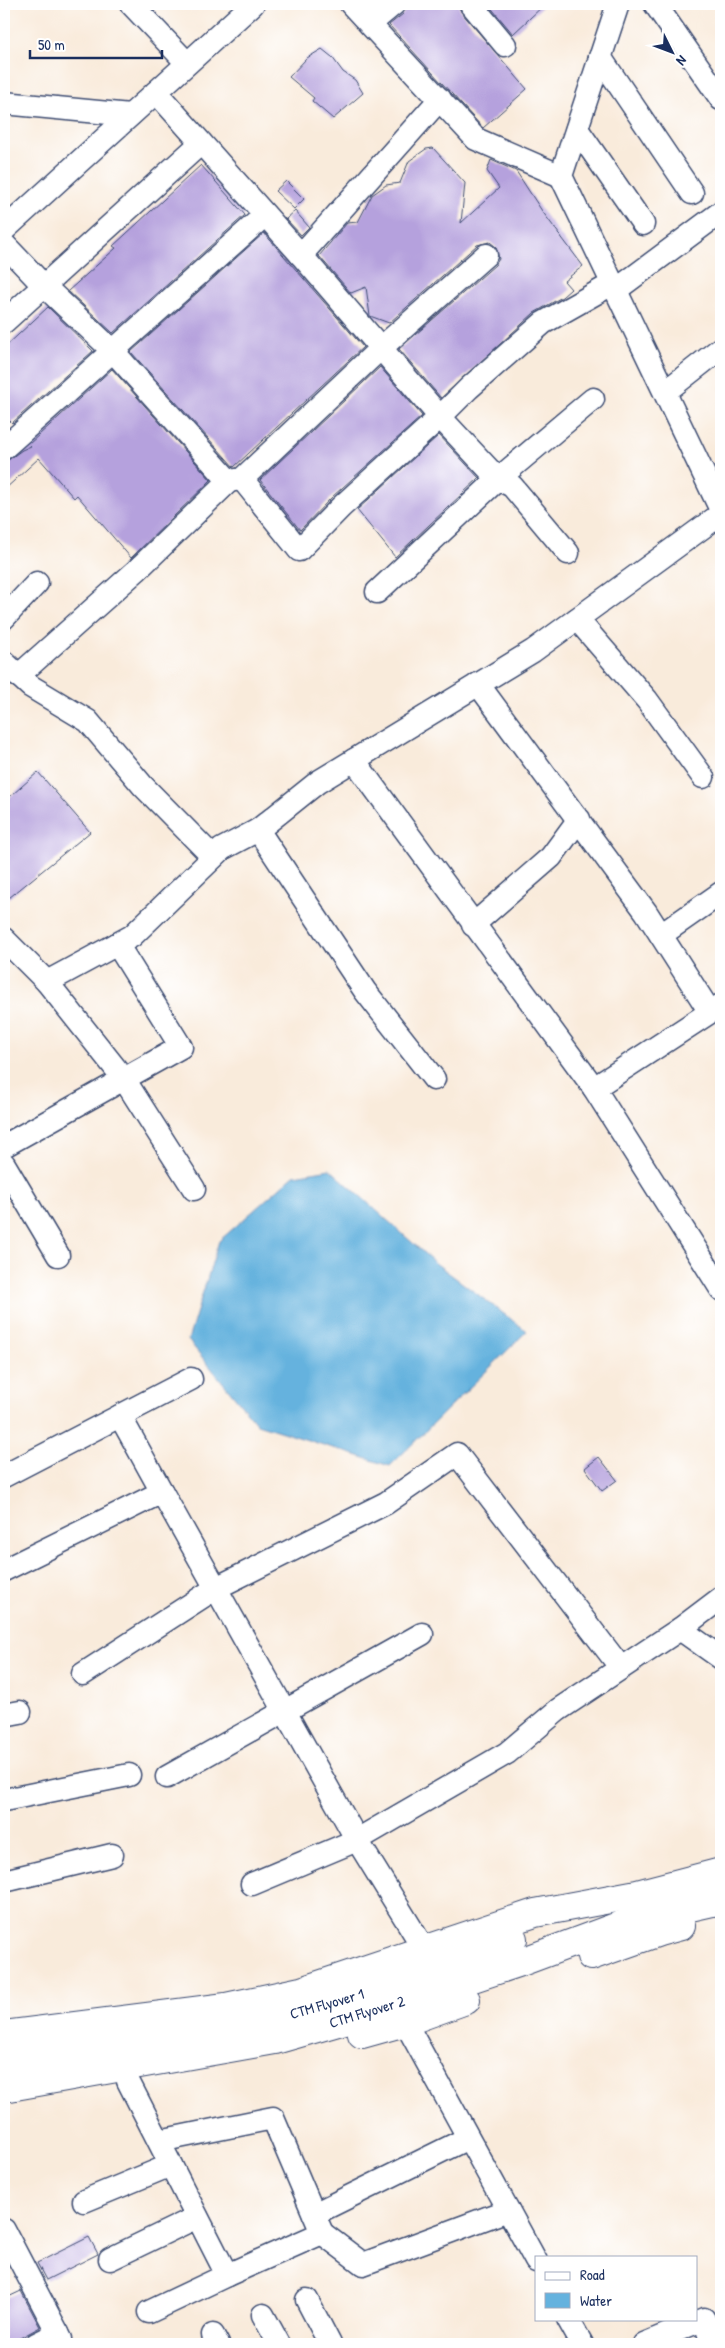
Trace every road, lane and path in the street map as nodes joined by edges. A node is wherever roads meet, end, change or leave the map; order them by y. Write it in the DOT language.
graph roads {
  1 [pos="131,4"];
  2 [pos="253,4"];
  3 [pos="351,4"];
  4 [pos="394,4"];
  5 [pos="471,4"];
  6 [pos="618,4"];
  7 [pos="655,4"];
  8 [pos="370,24"];
  9 [pos="505,45"];
  10 [pos="600,57"];
  11 [pos="187,63"];
  12 [pos="717,85"];
  13 [pos="156,92"];
  14 [pos="440,99"];
  15 [pos="4,103"];
  16 [pos="130,115"];
  17 [pos="577,129"];
  18 [pos="200,143"];
  19 [pos="561,176"];
  20 [pos="692,192"];
  21 [pos="721,212"];
  22 [pos="265,215"];
  23 [pos="643,224"];
  24 [pos="4,230"];
  25 [pos="4,244"];
  26 [pos="301,255"];
  27 [pos="486,255"];
  28 [pos="43,286"];
  29 [pos="614,287"];
  30 [pos="4,322"];
  31 [pos="381,348"];
  32 [pos="721,348"];
  33 [pos="112,350"];
  34 [pos="665,392"];
  35 [pos="593,399"];
  36 [pos="440,417"];
  37 [pos="4,448"];
  38 [pos="498,479"];
  39 [pos="235,480"];
  40 [pos="721,510"];
  41 [pos="721,514"];
  42 [pos="568,553"];
  43 [pos="38,583"];
  44 [pos="378,592"];
  45 [pos="4,618"];
  46 [pos="577,619"];
  47 [pos="11,669"];
  48 [pos="478,684"];
  49 [pos="354,760"];
  50 [pos="703,778"];
  51 [pos="579,819"];
  52 [pos="258,830"];
  53 [pos="213,858"];
  54 [pos="721,893"];
  55 [pos="473,925"];
  56 [pos="661,936"];
  57 [pos="4,939"];
  58 [pos="117,944"];
  59 [pos="47,982"];
  60 [pos="716,1009"];
  61 [pos="124,1079"];
  62 [pos="434,1079"];
  63 [pos="594,1088"];
  64 [pos="4,1146"];
  65 [pos="4,1164"];
  66 [pos="194,1189"];
  67 [pos="58,1255"];
  68 [pos="721,1289"];
  69 [pos="191,1379"];
  70 [pos="120,1416"];
  71 [pos="4,1476"];
  72 [pos="162,1492"];
  73 [pos="4,1570"];
  74 [pos="216,1588"];
  75 [pos="721,1598"];
  76 [pos="680,1629"];
  77 [pos="422,1634"];
  78 [pos="721,1658"];
  79 [pos="621,1668"];
  80 [pos="83,1674"];
  81 [pos="285,1711"];
  82 [pos="129,1775"];
  83 [pos="166,1777"];
  84 [pos="4,1800"];
  85 [pos="357,1840"];
  86 [pos="112,1855"];
  87 [pos="721,1872"];
  88 [pos="4,1882"];
  89 [pos="252,1884"];
  90 [pos="637,1894"];
  91 [pos="721,1900"];
  92 [pos="721,1917"];
  93 [pos="424,1949"];
  94 [pos="404,2022"];
  95 [pos="4,2035"];
  96 [pos="4,2060"];
  97 [pos="128,2081"];
  98 [pos="4,2088"];
  99 [pos="4,2101"];
  100 [pos="468,2138"];
  101 [pos="158,2141"];
  102 [pos="171,2165"];
  103 [pos="84,2201"];
  104 [pos="508,2210"];
  105 [pos="197,2217"];
  106 [pos="318,2223"];
  107 [pos="4,2230"];
  108 [pos="110,2258"];
  109 [pos="535,2259"];
  110 [pos="227,2275"];
  111 [pos="308,2300"];
  112 [pos="149,2312"];
  113 [pos="263,2315"];
  114 [pos="569,2320"];
  115 [pos="715,2342"];
  116 [pos="36,2344"];
  117 [pos="279,2344"];
  118 [pos="330,2344"];
  119 [pos="582,2344"];
  120 [pos="644,2344"];
  1 -- 11 [label="street"];
  2 -- 11 [label="street"];
  3 -- 8 [label="street"];
  4 -- 8 [label="street"];
  5 -- 9 [label="street"];
  6 -- 10 [label="street"];
  7 -- 12 [label="street"];
  8 -- 14 [label="street"];
  10 -- 17 [label="street"];
  10 -- 20 [label="street"];
  11 -- 13 [label="street"];
  13 -- 16 [label="street"];
  13 -- 18 [label="street"];
  14 -- 19 [label="street"];
  14 -- 26 [label="street"];
  15 -- 16 [label="street"];
  16 -- 24 [label="street"];
  17 -- 19 [label="street"];
  17 -- 23 [label="street"];
  18 -- 22 [label="street"];
  18 -- 28 [label="street"];
  19 -- 29 [label="street"];
  21 -- 29 [label="street"];
  22 -- 26 [label="street"];
  22 -- 33 [label="street"];
  25 -- 28 [label="street"];
  26 -- 31 [label="street"];
  27 -- 31 [label="street"];
  28 -- 30 [label="street"];
  28 -- 33 [label="street"];
  29 -- 34 [label="street"];
  29 -- 36 [label="street"];
  31 -- 36 [label="street"];
  31 -- 39 [label="street"];
  32 -- 34 [label="street"];
  33 -- 37 [label="street"];
  33 -- 39 [label="street"];
  34 -- 40 [label="street"];
  35 -- 38 [label="street"];
  36 -- 38 [label="street"];
  36 -- 39 [label="street"];
  38 -- 42 [label="street"];
  38 -- 44 [label="street"];
  39 -- 47 [label="street"];
  41 -- 46 [label="street"];
  43 -- 45 [label="street"];
  46 -- 48 [label="street"];
  46 -- 50 [label="street"];
  47 -- 53 [label="street"];
  48 -- 49 [label="street"];
  48 -- 51 [label="street"];
  49 -- 52 [label="street"];
  49 -- 55 [label="street"];
  51 -- 55 [label="street"];
  51 -- 56 [label="street"];
  52 -- 53 [label="street"];
  52 -- 62 [label="street"];
  53 -- 58 [label="street"];
  54 -- 56 [label="street"];
  55 -- 63 [label="street"];
  56 -- 60 [label="street"];
  57 -- 59 [label="street"];
  58 -- 59 [label="street"];
  58 -- 61 [label="street"];
  59 -- 61 [label="street"];
  60 -- 63 [label="street"];
  61 -- 64 [label="street"];
  61 -- 66 [label="street"];
  63 -- 68 [label="street"];
  65 -- 67 [label="street"];
  69 -- 70 [label="street"];
  70 -- 71 [label="street"];
  70 -- 72 [label="street"];
  72 -- 73 [label="street"];
  72 -- 74 [label="street"];
  74 -- 79 [label="street"];
  74 -- 80 [label="street"];
  74 -- 81 [label="street"];
  75 -- 76 [label="street"];
  76 -- 78 [label="street"];
  76 -- 79 [label="street"];
  77 -- 81 [label="street"];
  79 -- 85 [label="street"];
  81 -- 83 [label="street"];
  81 -- 85 [label="street"];
  82 -- 84 [label="street"];
  85 -- 89 [label="street"];
  85 -- 93 [label="street"];
  86 -- 88 [label="street"];
  87 -- 90 [label="main road"];
  90 -- 93 [label="main road"];
  90 -- 96 [label="main road, CTM Flyover 1"];
  91 -- 98 [label="main road, CTM Flyover 2"];
  92 -- 94 [label="main road"];
  93 -- 95 [label="main road"];
  94 -- 97 [label="main road"];
  94 -- 100 [label="street"];
  97 -- 99 [label="main road"];
  97 -- 101 [label="street"];
  100 -- 104 [label="street"];
  100 -- 106 [label="street"];
  101 -- 102 [label="street"];
  101 -- 106 [label="street"];
  102 -- 103 [label="street"];
  102 -- 105 [label="street"];
  104 -- 106 [label="street"];
  104 -- 109 [label="street"];
  105 -- 108 [label="street"];
  105 -- 110 [label="street"];
  106 -- 110 [label="street"];
  107 -- 116 [label="street"];
  110 -- 112 [label="street"];
  111 -- 118 [label="street"];
  113 -- 117 [label="street"];
  114 -- 119 [label="street"];
  115 -- 120 [label="street"];
}
